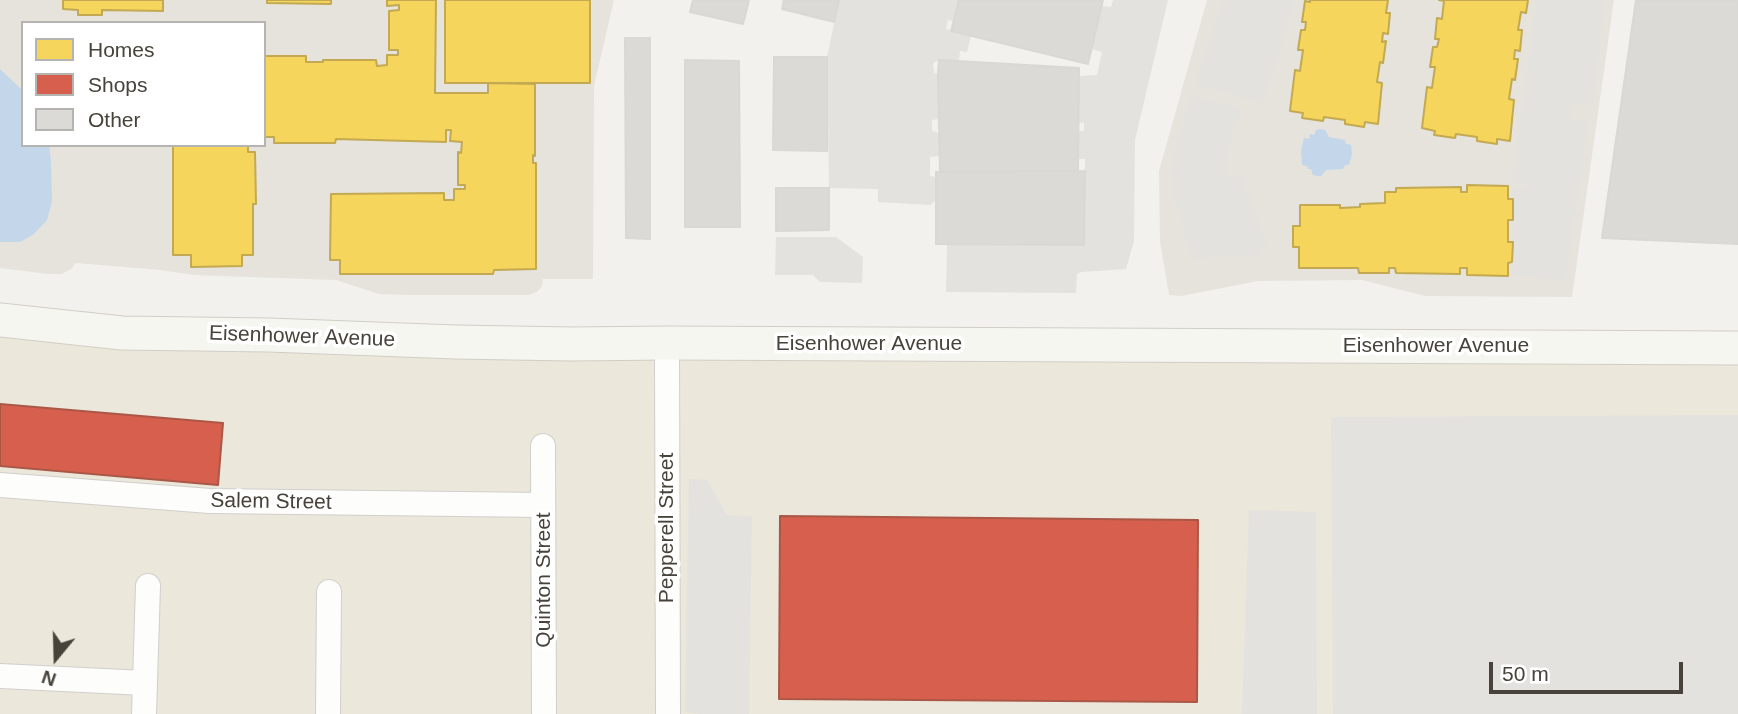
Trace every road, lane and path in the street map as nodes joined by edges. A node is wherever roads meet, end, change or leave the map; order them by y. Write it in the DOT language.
graph roads {
  1 [pos="0,320"];
  2 [pos="667,342"];
  3 [pos="1738,348"];
  4 [pos="543,446"];
  5 [pos="0,485"];
  6 [pos="543,505"];
  7 [pos="148,586"];
  8 [pos="329,593"];
  9 [pos="0,676"];
  10 [pos="145,683"];
  11 [pos="144,714"];
  12 [pos="328,714"];
  13 [pos="544,714"];
  14 [pos="668,714"];
  1 -- 2 [label="main road, Eisenhower Avenue"];
  2 -- 3 [label="main road, Eisenhower Avenue"];
  2 -- 14 [label="street, Pepperell Street"];
  4 -- 6 [label="street, Quinton Street"];
  5 -- 6 [label="street, Salem Street"];
  6 -- 13 [label="street, Quinton Street"];
  7 -- 10 [label="street"];
  8 -- 12 [label="street"];
  9 -- 10 [label="street"];
  10 -- 11 [label="street"];
}
